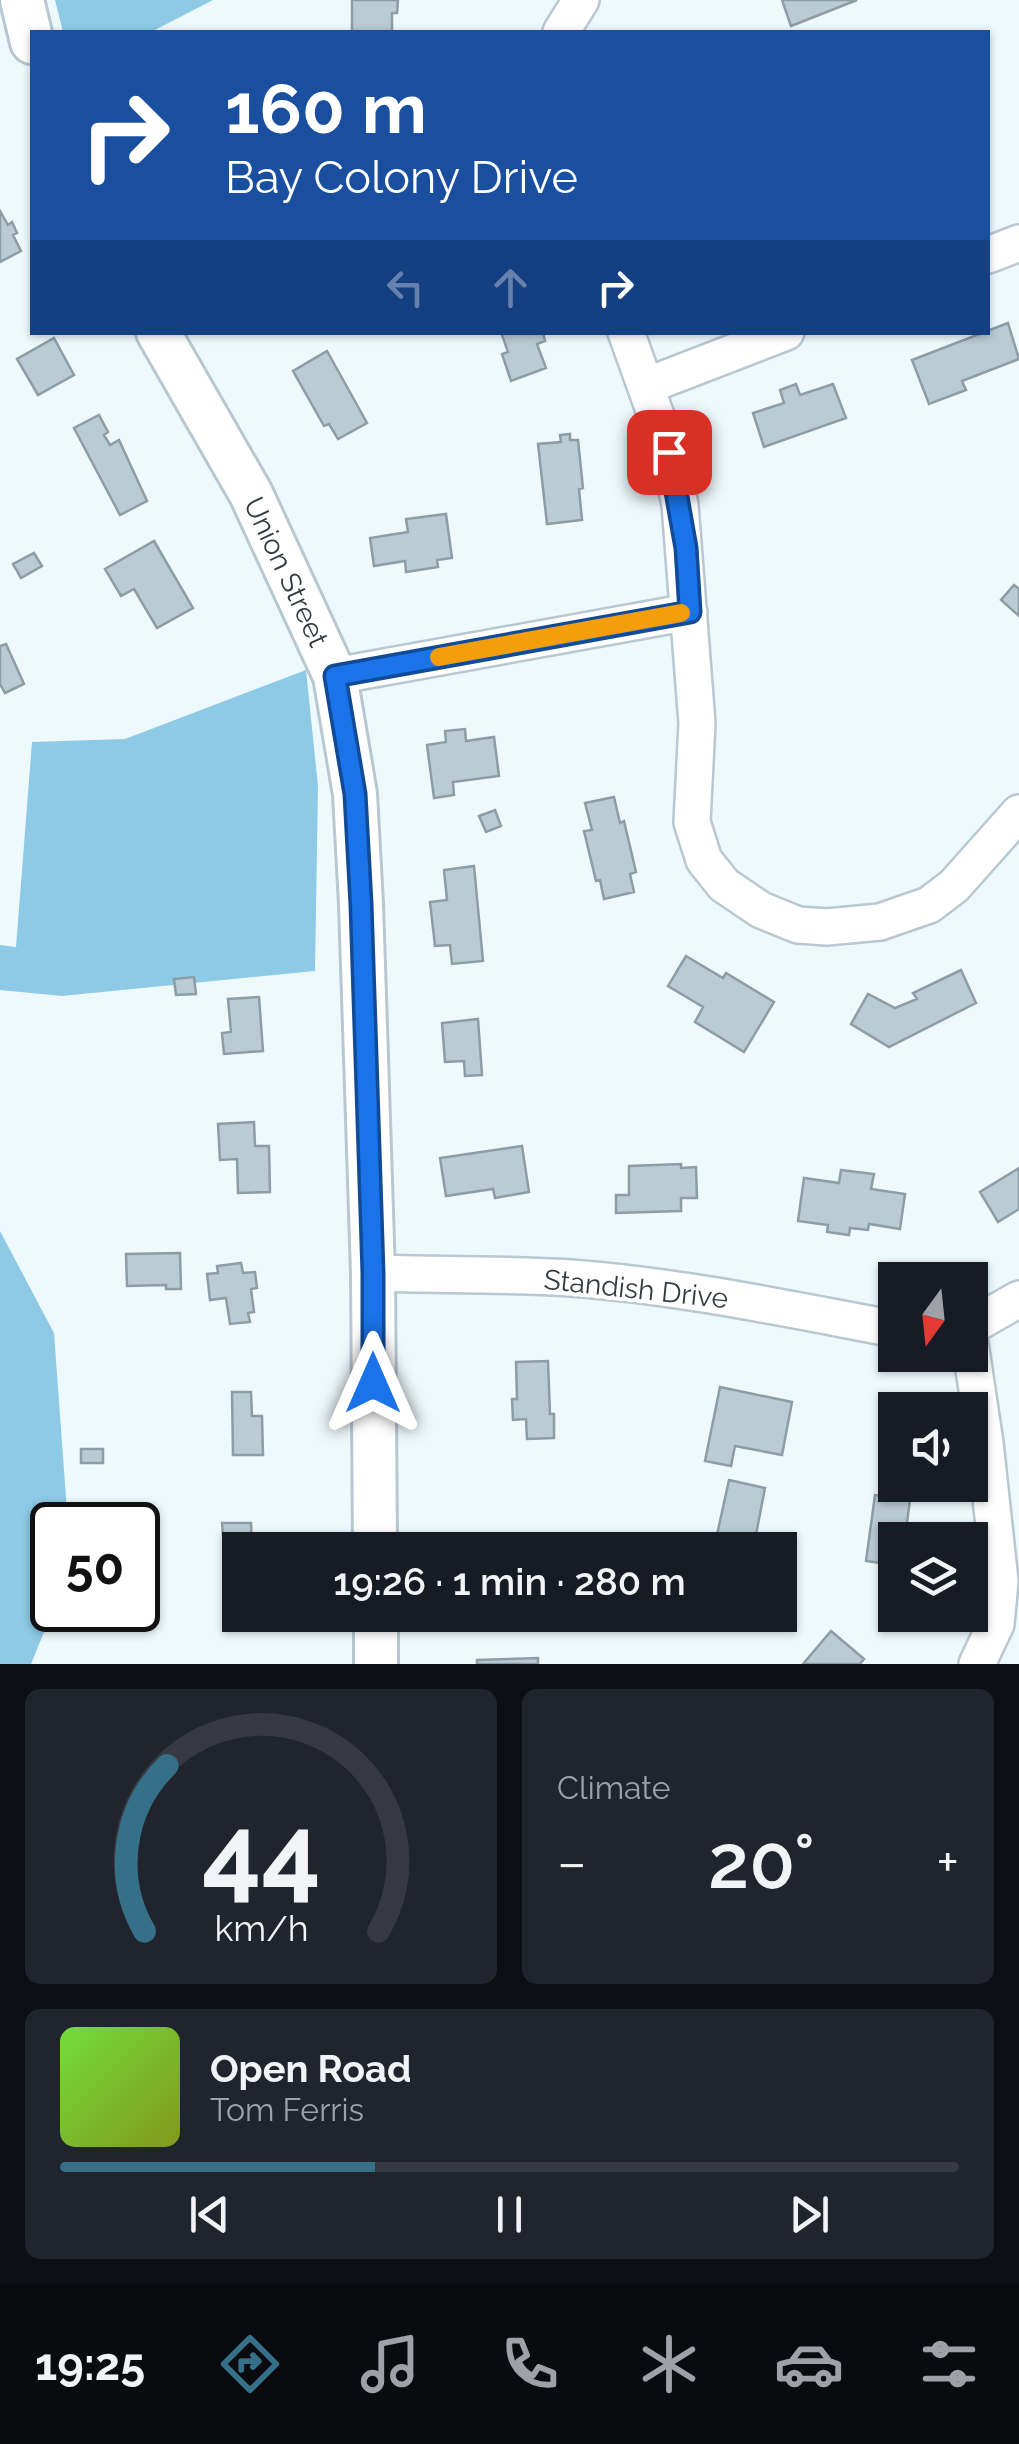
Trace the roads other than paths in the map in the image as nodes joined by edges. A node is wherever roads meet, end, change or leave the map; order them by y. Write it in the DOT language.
graph roads {
  1 [pos="22,0"];
  2 [pos="581,0"];
  3 [pos="562,30"];
  4 [pos="30,34"];
  5 [pos="1019,243"];
  6 [pos="990,254"];
  7 [pos="160,335"];
  8 [pos="627,335"];
  9 [pos="778,335"];
  10 [pos="646,386"];
  11 [pos="690,612"];
  12 [pos="335,676"];
  13 [pos="1019,812"];
  14 [pos="373,1273"];
  15 [pos="1019,1299"];
  16 [pos="988,1317"];
  17 [pos="878,1326"];
  18 [pos="974,1372"];
  19 [pos="375,1532"];
  20 [pos="376,1632"];
  21 [pos="376,1664"];
  22 [pos="977,1664"];
  1 -- 4 [label="main road"];
  2 -- 3 [label="street"];
  5 -- 6 [label="street"];
  7 -- 12 [label="main road, Union Street"];
  8 -- 10 [label="street"];
  9 -- 10 [label="street"];
  10 -- 11 [label="street"];
  11 -- 12 [label="street"];
  11 -- 13 [label="street"];
  12 -- 14 [label="main road, Union Street"];
  14 -- 17 [label="street, Standish Drive"];
  14 -- 19 [label="main road, Union Street"];
  15 -- 16 [label="street"];
  18 -- 22 [label="street"];
  20 -- 21 [label="main road"];
}
